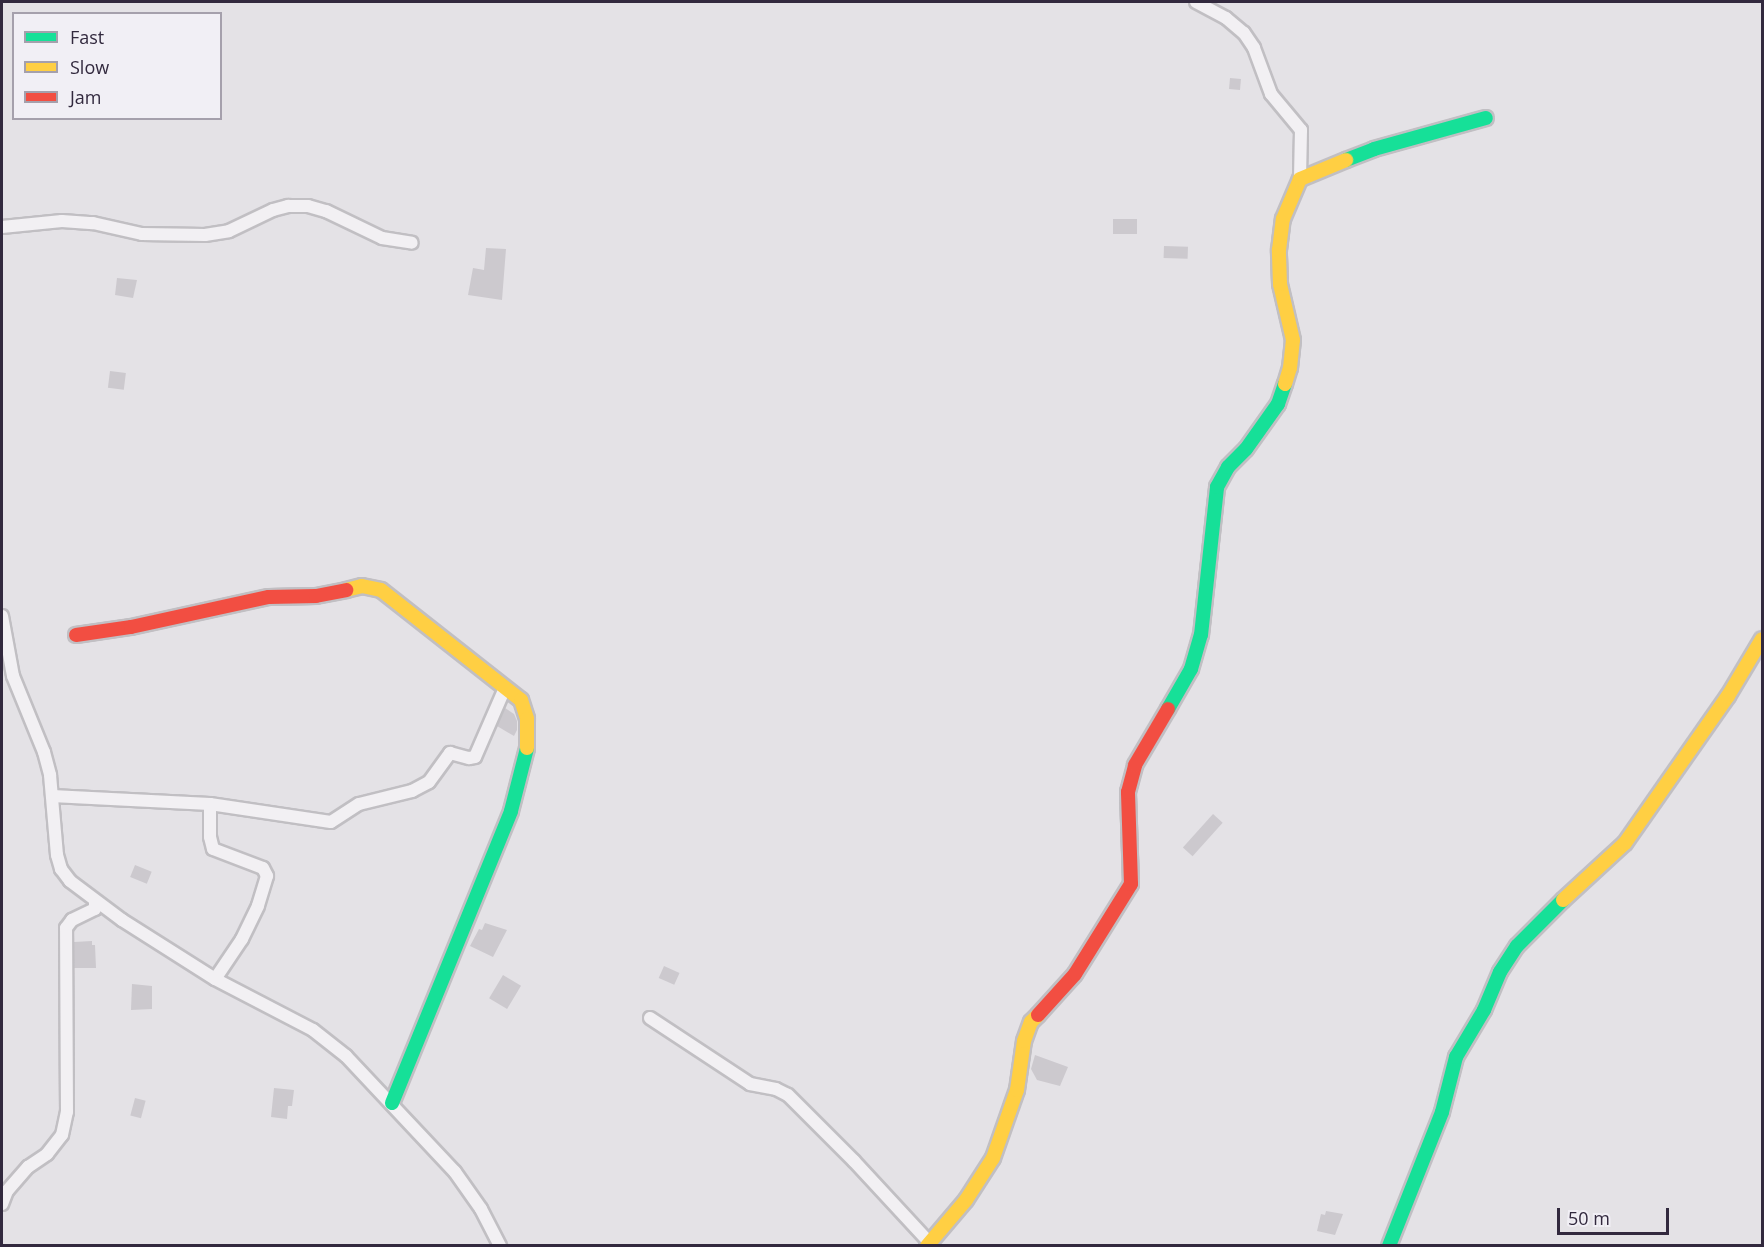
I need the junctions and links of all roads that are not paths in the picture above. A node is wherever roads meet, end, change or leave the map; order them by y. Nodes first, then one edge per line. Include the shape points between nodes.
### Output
1 (1196, 2) edge
2 (1486, 118) dead end
3 (1300, 178) junction
4 (2, 226) edge
5 (412, 243) dead end
6 (2, 616) edge
7 (76, 635) dead end
8 (1762, 639) edge
9 (505, 688) junction
10 (52, 796) junction
11 (210, 804) junction
12 (95, 901) junction
13 (215, 979) junction
14 (650, 1018) dead end
15 (392, 1103) junction
16 (2, 1204) edge
17 (928, 1244) edge
18 (500, 1245) edge
19 (1389, 1245) edge

1 - 3 street via 1226,18 1254,48 1270,94 1301,130
2 - 3 street via 1374,149
3 - 17 street via 1283,219 1279,250 1280,284 1293,340 1290,368 1278,404 1217,487 1201,635 1191,669 1135,765 1128,792 1131,884 1075,974 1031,1022 1024,1041 1017,1090 993,1158 966,1200
4 - 5 street via 62,221 142,234 205,235 229,231 273,210 308,206 382,238
6 - 10 street via 13,676 44,752
7 - 9 street via 269,597 338,593 362,586 381,590
8 - 19 street via 1728,696 1625,843 1541,920 1500,972 1484,1010 1456,1057 1442,1112
9 - 11 street via 475,757 450,753 429,782 412,791 359,804 331,822
9 - 15 street via 521,700 527,719 525,764 511,811
10 - 11 street
10 - 12 street via 61,869
11 - 13 street via 213,849 263,868 267,876 242,939
12 - 13 street
12 - 16 street via 95,909 72,920 66,928 67,1112 62,1135 7,1191
13 - 15 street via 313,1030 346,1056
14 - 17 street via 750,1084 788,1095
15 - 18 street via 455,1172

